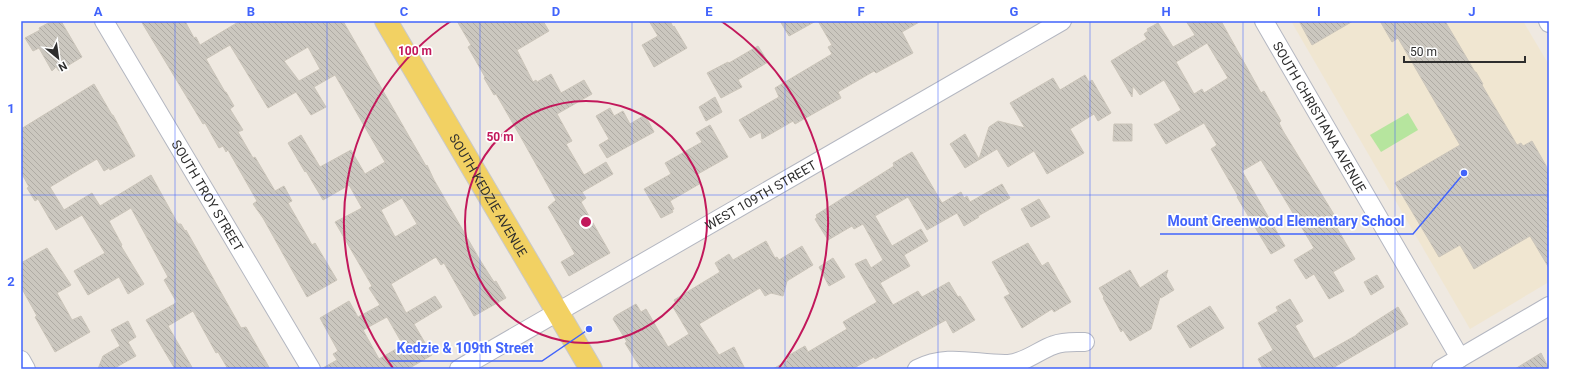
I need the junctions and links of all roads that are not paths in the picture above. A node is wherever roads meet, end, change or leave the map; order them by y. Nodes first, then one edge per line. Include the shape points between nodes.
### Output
1 (104, 21) edge
2 (386, 21) edge
3 (1062, 21) edge
4 (1264, 21) edge
5 (1549, 306) edge
6 (558, 312) junction
7 (1085, 342) dead end
8 (1460, 358) junction
9 (21, 360) edge
10 (26, 369) edge
11 (311, 369) edge
12 (459, 369) edge
13 (591, 369) edge
14 (917, 369) edge
15 (1441, 369) edge

1 - 11 street, SOUTH TROY STREET
2 - 6 main road, SOUTH KEDZIE AVENUE
3 - 6 street, WEST 109TH STREET
4 - 8 street, SOUTH CHRISTIANA AVENUE
5 - 8 street
6 - 12 street, WEST 109TH STREET
6 - 13 main road, SOUTH KEDZIE AVENUE
7 - 14 street via 1054,345 1009,364 951,360
8 - 15 street
9 - 10 street

